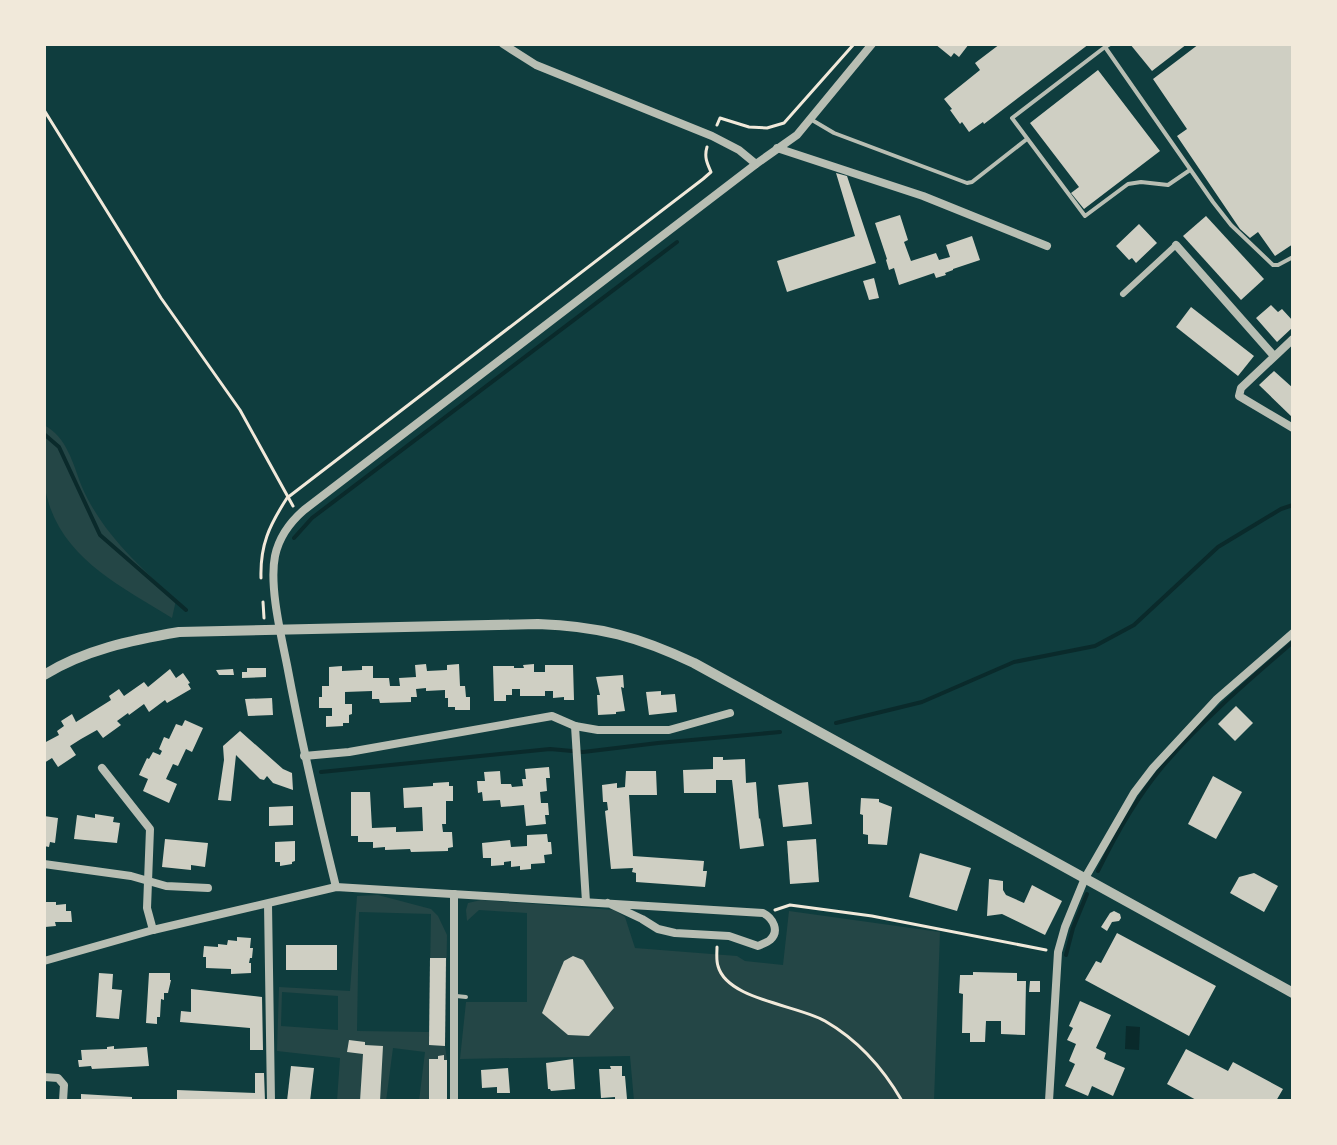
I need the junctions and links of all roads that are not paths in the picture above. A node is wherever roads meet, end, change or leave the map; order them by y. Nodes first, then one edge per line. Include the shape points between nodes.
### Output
1 (503, 44) edge
2 (872, 44) edge
3 (1107, 46) edge
4 (812, 120) junction
5 (1027, 139) junction
6 (777, 148) junction
7 (756, 164) junction
8 (1190, 170) junction
9 (1176, 245) joint
10 (1047, 246) dead end
11 (1293, 257) edge
12 (1123, 294) dead end
13 (1293, 339) edge
14 (1274, 356) junction
15 (1293, 428) edge
16 (280, 629) junction
17 (1293, 633) edge
18 (44, 675) edge
19 (730, 713) dead end
20 (575, 726) junction
21 (304, 756) junction
22 (102, 768) dead end
23 (44, 864) edge
24 (1085, 878) junction
25 (148, 882) junction
26 (336, 887) junction
27 (208, 888) dead end
28 (454, 894) junction
29 (586, 902) junction
30 (608, 903) junction
31 (268, 904) junction
32 (153, 930) junction
33 (44, 961) edge
34 (1293, 993) edge
35 (453, 996) junction
36 (466, 997) dead end
37 (44, 1077) edge
38 (63, 1101) edge
39 (271, 1101) edge
40 (454, 1101) edge
41 (1049, 1101) edge

1 - 7 street via 536,65 712,136
2 - 4 street
3 - 5 lane via 1012,118
3 - 8 lane
4 - 5 lane via 967,183
4 - 6 street
5 - 8 lane via 1085,216 1128,184 1168,185
6 - 7 street
6 - 10 street via 923,196
7 - 16 street via 299,514 282,535 275,555
8 - 11 lane via 1231,225 1268,261 1278,265
9 - 12 street
9 - 14 street
13 - 14 street
14 - 15 street via 1239,396
16 - 18 street via 147,637 93,651
16 - 21 street
16 - 24 street via 560,625 637,639 694,663
17 - 24 street via 1217,699 1153,768
19 - 20 street via 669,730
20 - 21 street via 552,716
20 - 29 street
21 - 26 street
22 - 25 street via 150,829
23 - 25 street
24 - 34 street
24 - 41 street via 1058,952
25 - 27 street
25 - 32 street
26 - 28 street
26 - 31 street
28 - 29 street
28 - 35 street
29 - 30 street
30 - 30 street via 675,933 729,936 758,946 774,933 771,917 763,913
31 - 32 street
31 - 39 street
32 - 33 street
35 - 36 lane
35 - 40 street
37 - 38 street via 58,1078 64,1085

